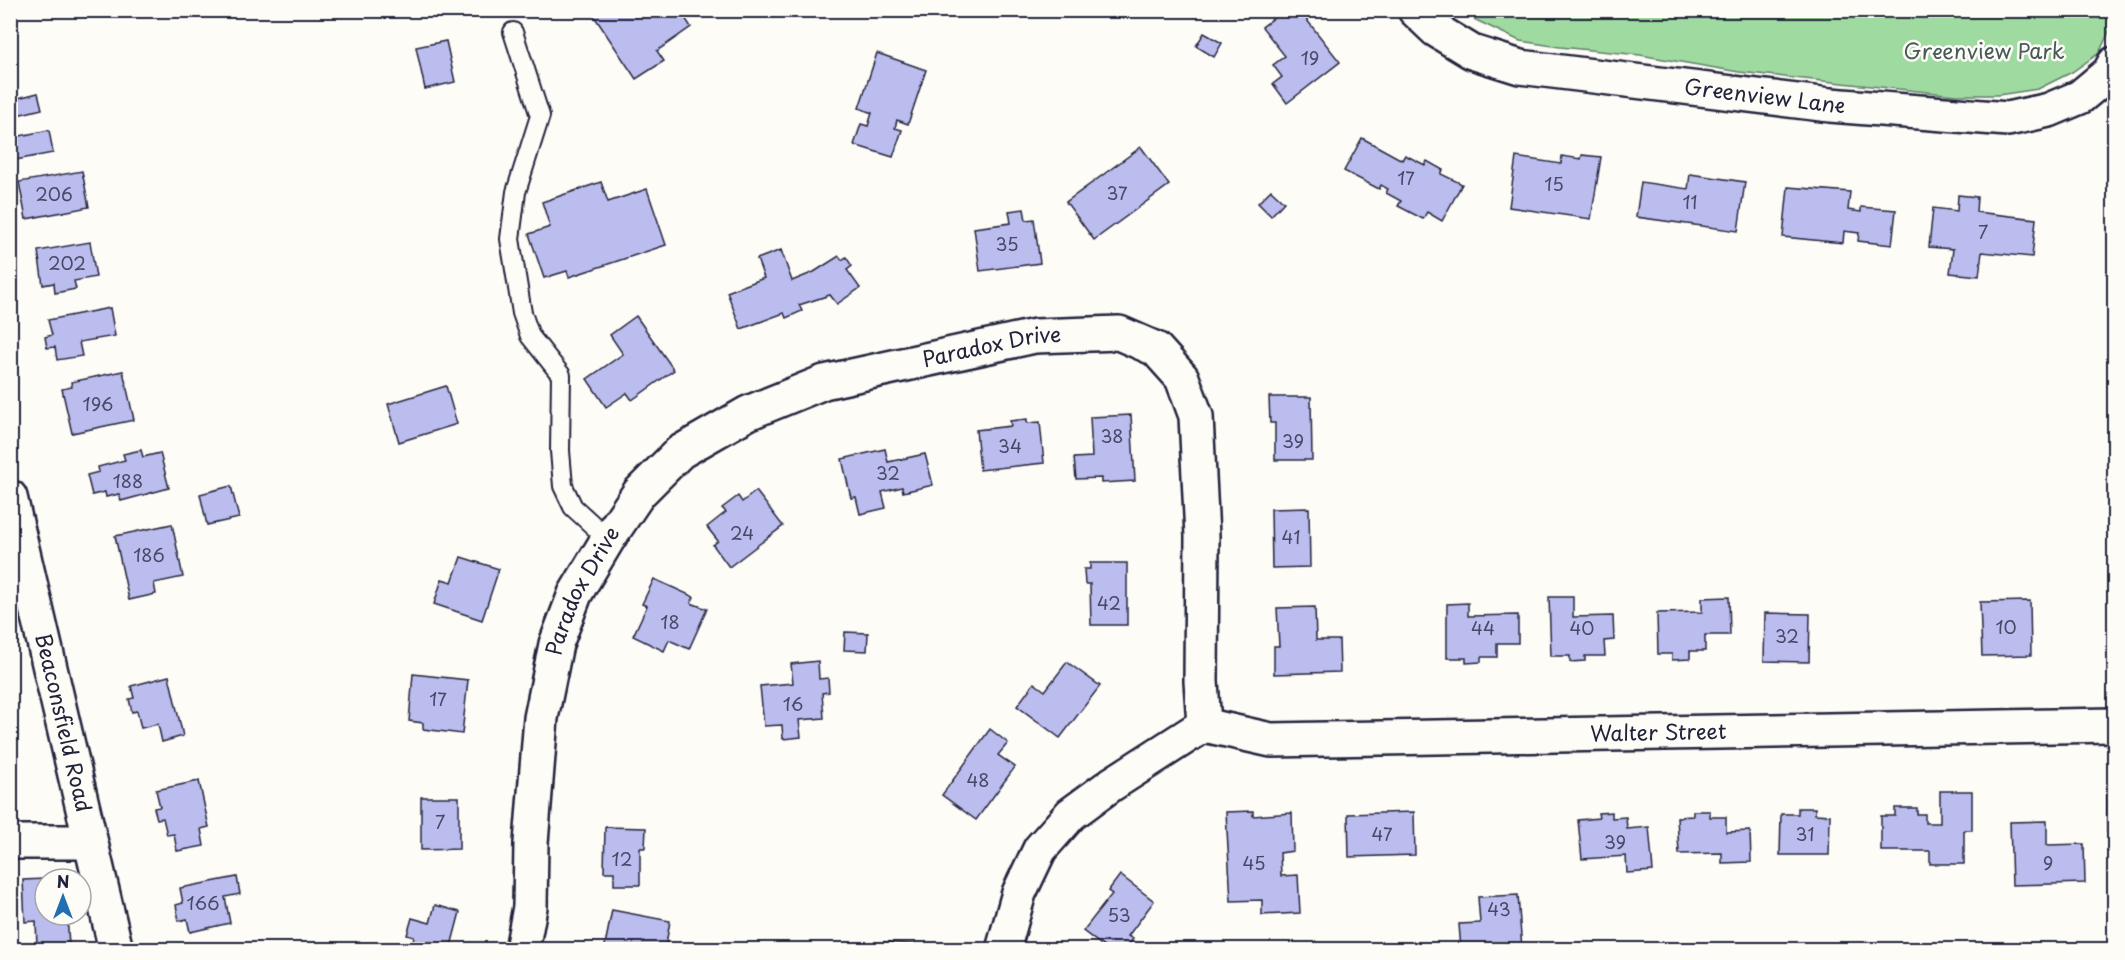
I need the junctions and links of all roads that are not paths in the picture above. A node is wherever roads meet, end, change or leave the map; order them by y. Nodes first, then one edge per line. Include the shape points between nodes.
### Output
1 (1415, 10) edge
2 (513, 32) dead end
3 (2115, 64) edge
4 (10, 497) edge
5 (608, 538) junction
6 (1204, 725) junction
7 (2115, 725) edge
8 (10, 842) edge
9 (90, 842) junction
10 (116, 950) edge
11 (522, 950) edge
12 (1003, 950) edge

1 - 3 street, Greenview Lane via 1436,30 1472,52 1520,66 1830,105 2008,119 2049,110 2080,97
2 - 5 lane via 540,116 516,192 510,239 522,313 530,336 561,375 563,486 573,507
4 - 9 street, Beaconsfield Road
5 - 6 street, Paradox Drive via 639,493 680,452 748,413 824,382 1035,336 1119,333 1156,349 1182,378 1196,416
5 - 11 street, Paradox Drive via 575,594 556,644 541,718 530,907
6 - 7 street, Walter Street via 1271,740
6 - 12 street via 1071,814 1040,849 1019,893
8 - 9 street
9 - 10 street, Beaconsfield Road

